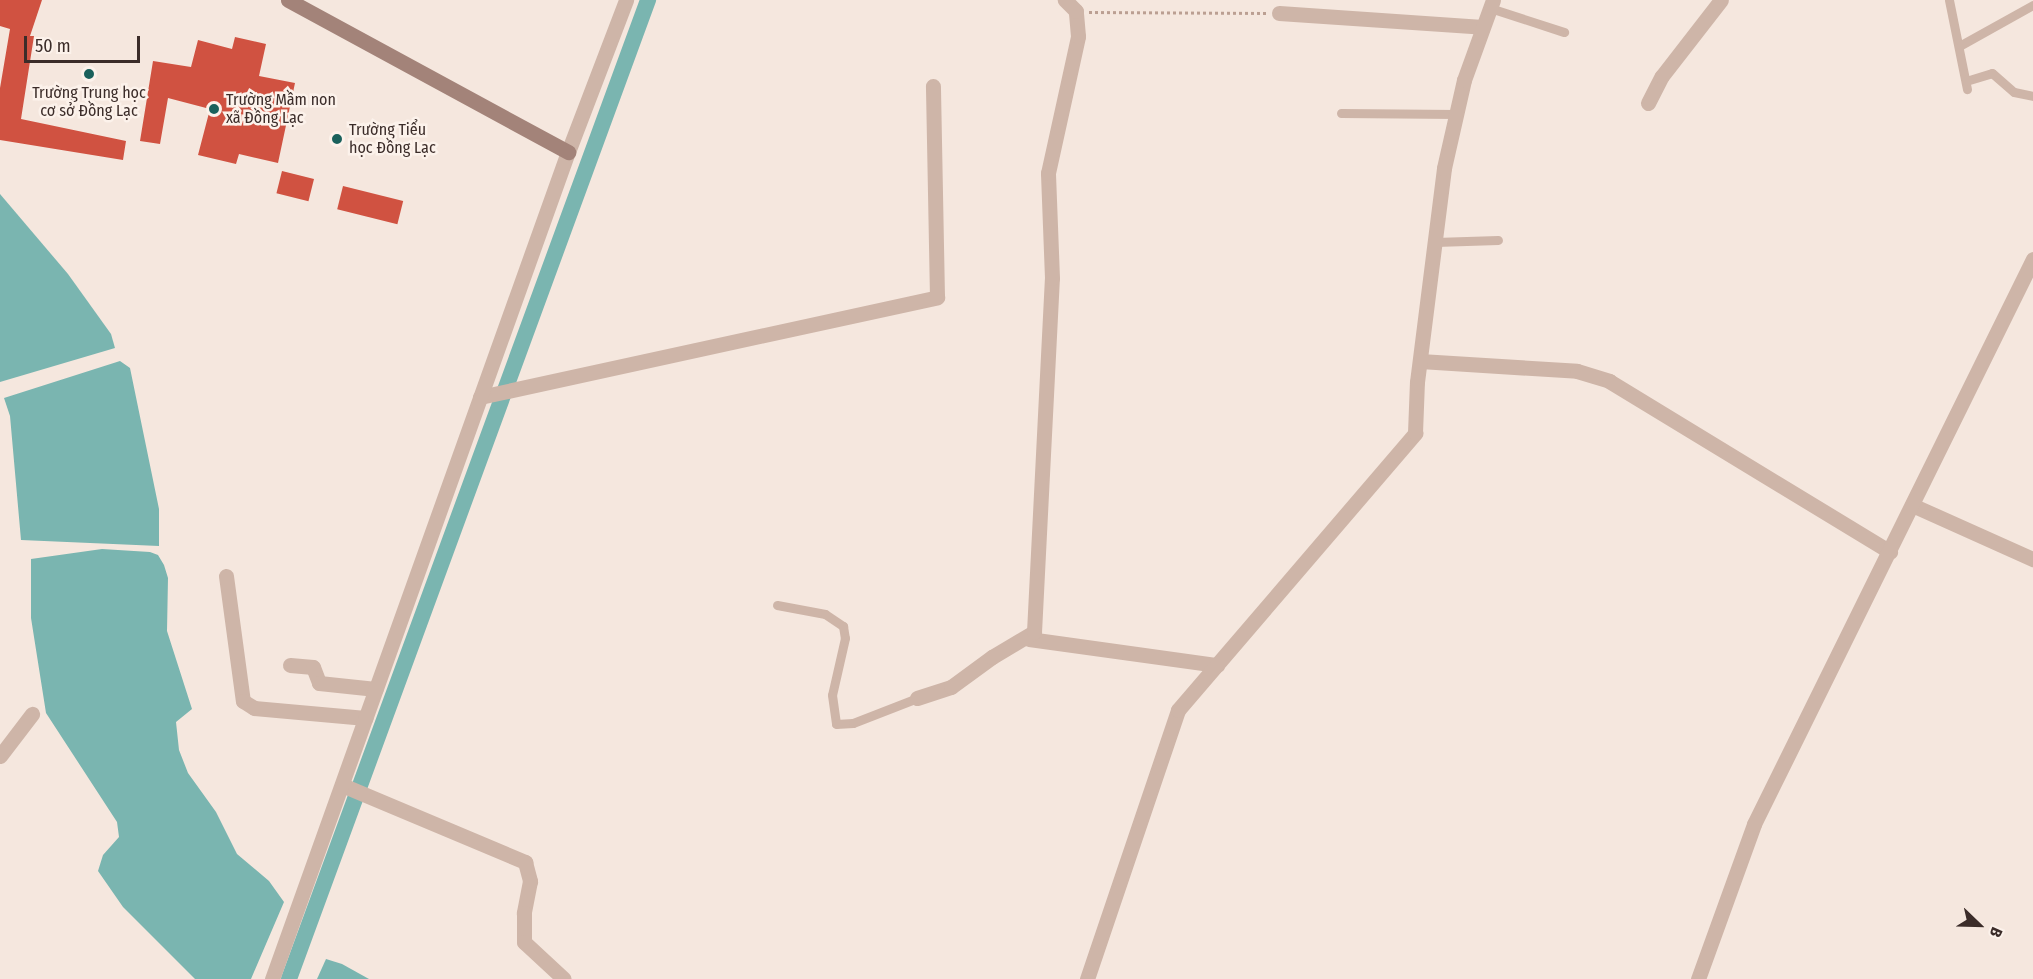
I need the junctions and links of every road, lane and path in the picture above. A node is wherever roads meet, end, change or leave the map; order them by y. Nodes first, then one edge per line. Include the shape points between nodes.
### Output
1 (288, 0) edge
2 (626, 0) edge
3 (1721, 0) edge
4 (1949, 0) edge
5 (1492, 4) edge
6 (1070, 5) edge
7 (2033, 5) edge
8 (1279, 13) joint
9 (1483, 27) junction
10 (1564, 32) dead end
11 (1961, 45) junction
12 (933, 86) dead end
13 (2033, 96) edge
14 (1648, 104) dead end
15 (1341, 112) dead end
16 (1456, 114) junction
17 (568, 152) junction
18 (1498, 240) dead end
19 (1435, 242) junction
20 (2033, 259) edge
21 (1420, 361) junction
22 (480, 398) junction
23 (1912, 505) junction
24 (1890, 552) junction
25 (2033, 560) edge
26 (226, 576) dead end
27 (777, 605) dead end
28 (1029, 639) junction
29 (290, 665) dead end
30 (1217, 665) junction
31 (376, 689) junction
32 (917, 698) joint
33 (32, 714) dead end
34 (366, 718) junction
35 (0, 756) edge
36 (346, 787) junction
37 (272, 979) edge
38 (564, 979) edge
39 (1087, 979) edge
40 (1698, 979) edge

1 - 17 street
2 - 17 street
3 - 14 street via 1662,76
4 - 11 lane
5 - 9 street
5 - 10 lane
6 - 8 path via 1183,15
6 - 28 street via 1077,48 1048,172 1051,289 1036,619
7 - 11 lane
8 - 9 street
9 - 16 street
11 - 13 lane via 1966,85 1992,73 2014,92
12 - 22 street via 936,297
15 - 16 lane
16 - 19 street
17 - 22 street
18 - 19 lane
19 - 21 street
20 - 23 street
21 - 24 street via 1577,371 1609,381
21 - 30 street via 1415,433
22 - 31 street
23 - 24 street
23 - 25 street
24 - 40 street via 1754,824
26 - 34 street via 243,701 254,708
27 - 32 lane via 825,614 843,626 845,638 832,701 836,724 853,723
28 - 30 street
28 - 32 street via 992,657 951,687
29 - 31 street via 313,667 319,684
30 - 39 street via 1178,710
31 - 34 street
33 - 35 street
34 - 36 street
36 - 37 street
36 - 38 street via 525,862 530,881 524,942

